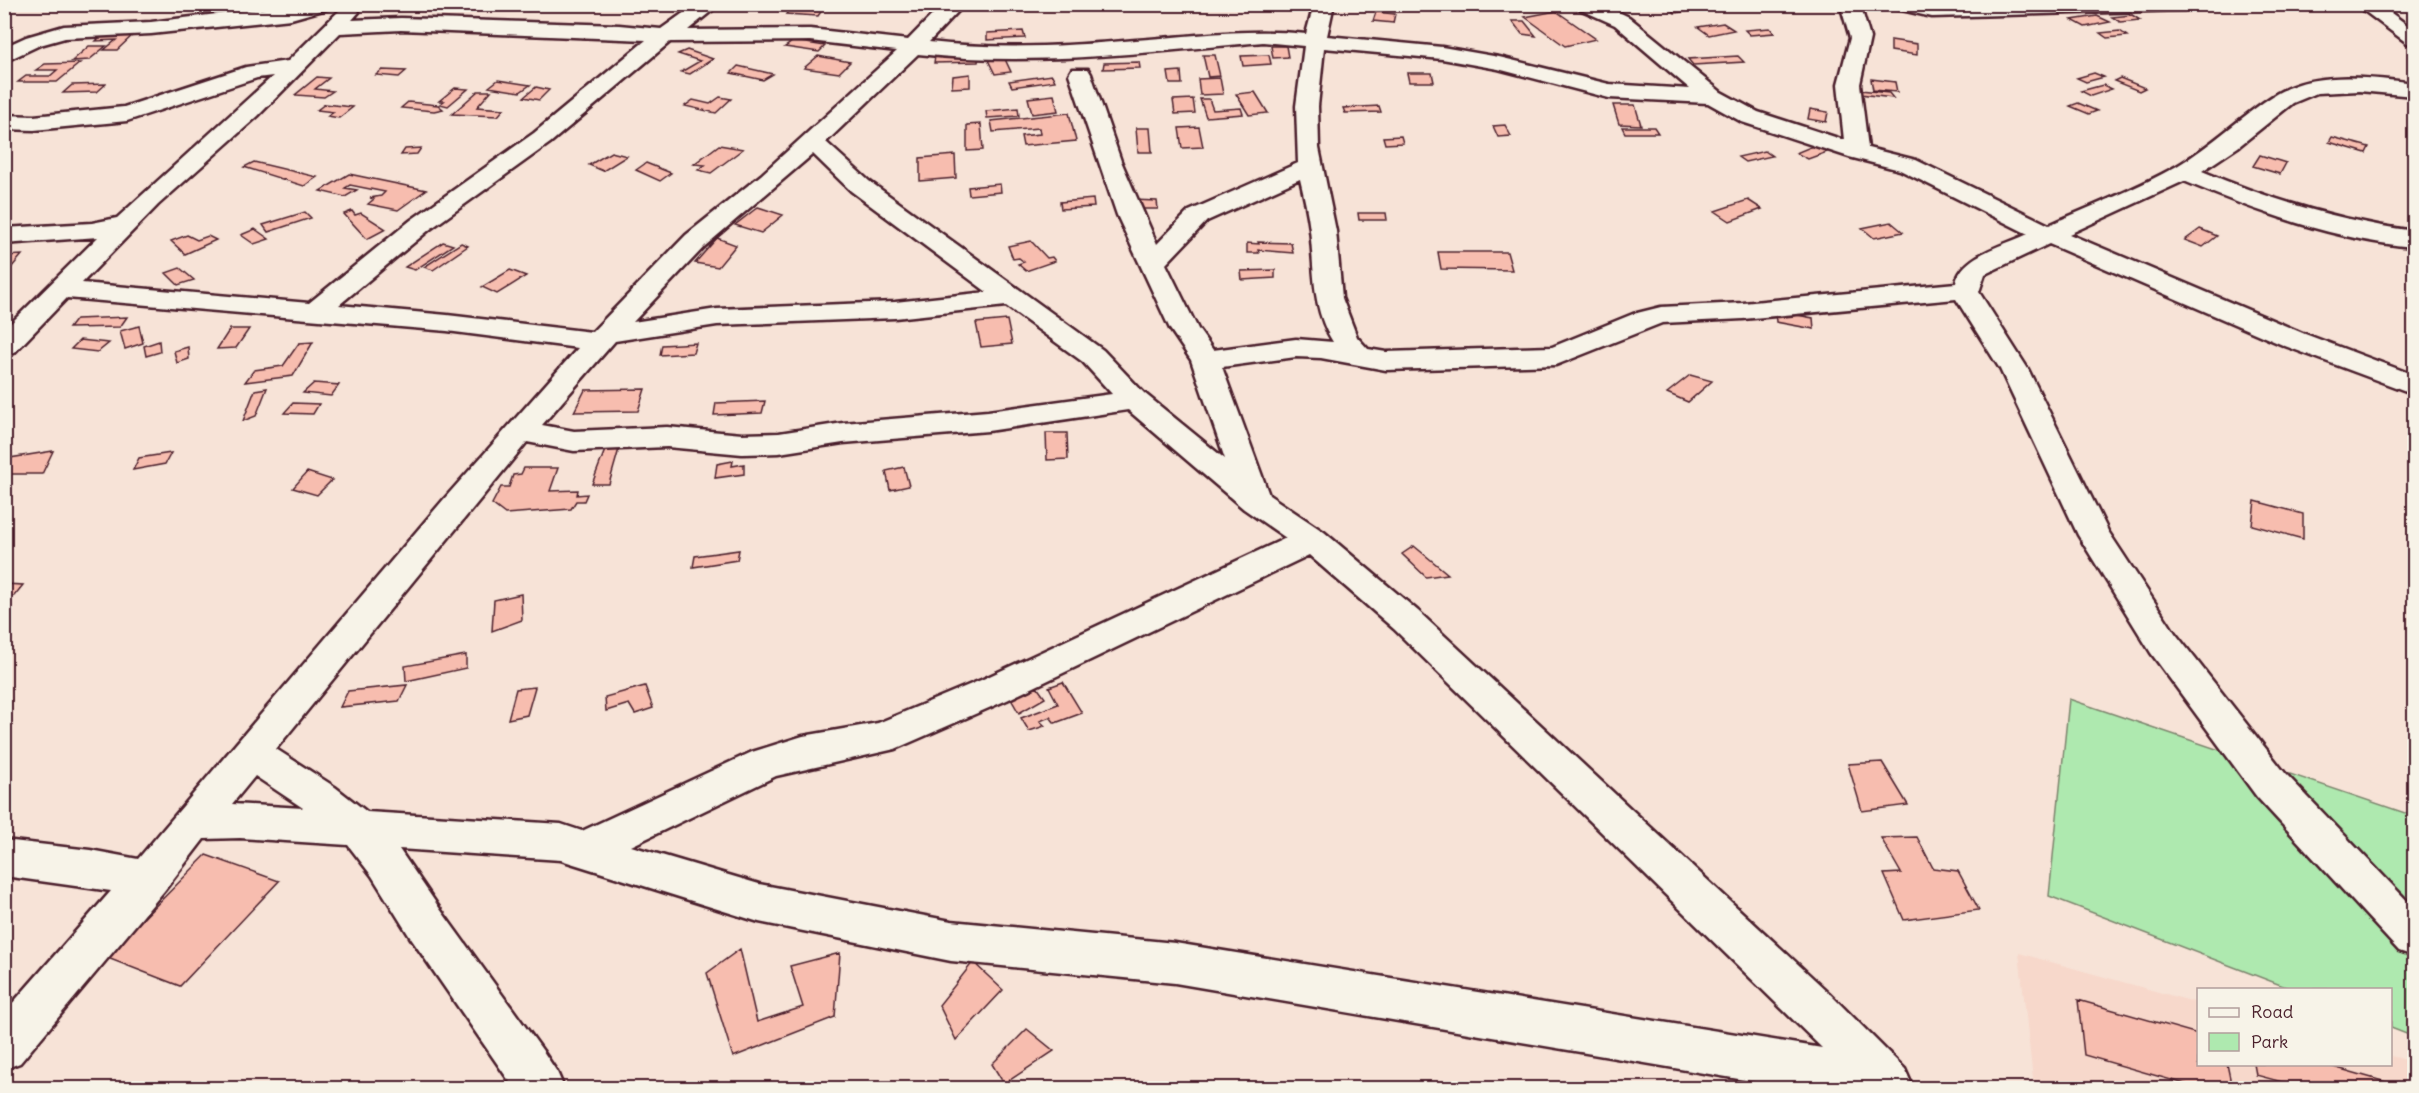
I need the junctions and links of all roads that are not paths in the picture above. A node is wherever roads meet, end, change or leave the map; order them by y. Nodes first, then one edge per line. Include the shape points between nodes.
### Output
1 (323, 4) edge
2 (356, 4) edge
3 (710, 4) edge
4 (955, 4) edge
5 (1324, 4) edge
6 (1584, 4) edge
7 (1850, 4) edge
8 (1900, 4) edge
9 (2184, 4) edge
10 (2366, 4) edge
11 (68, 13) dead end
12 (1620, 13) edge
13 (333, 27) junction
14 (666, 36) junction
15 (46, 37) junction
16 (1314, 39) junction
17 (2415, 39) edge
18 (915, 46) junction
19 (5, 57) edge
20 (291, 67) junction
21 (1080, 74) dead end
22 (2415, 89) edge
23 (1713, 97) junction
24 (4, 122) edge
25 (812, 141) junction
26 (1857, 152) junction
27 (1310, 166) junction
28 (2184, 172) junction
29 (127, 223) junction
30 (2045, 233) junction
31 (4, 236) edge
32 (2415, 239) edge
33 (1154, 262) junction
34 (64, 290) junction
35 (1964, 290) junction
36 (1012, 297) junction
37 (316, 311) junction
38 (603, 338) junction
39 (4, 347) edge
40 (1358, 355) junction
41 (1205, 360) junction
42 (2415, 385) edge
43 (1134, 400) junction
44 (520, 431) junction
45 (1255, 501) junction
46 (1312, 540) junction
47 (251, 753) junction
48 (196, 822) junction
49 (358, 829) junction
50 (581, 850) junction
51 (4, 858) edge
52 (150, 878) junction
53 (2415, 937) edge
54 (4, 1047) edge
55 (541, 1089) edge
56 (1884, 1089) edge
57 (1893, 1089) edge

1 - 15 street via 291,13 151,28 73,31
2 - 13 street
3 - 14 street
4 - 18 street
5 - 16 street
6 - 12 street
7 - 26 street via 1860,38 1849,84
8 - 9 street via 1932,11
10 - 17 street
11 - 15 street
12 - 23 street
13 - 14 street via 411,25 620,31
13 - 20 street
14 - 18 street via 810,35
14 - 37 street via 542,138 420,225
15 - 19 street
16 - 18 street via 1244,36 1022,53
16 - 23 street via 1499,63 1610,91
16 - 27 street via 1308,111
18 - 25 street
20 - 24 street via 254,72 127,114
20 - 29 street via 250,111
21 - 33 street via 1130,215
22 - 28 street via 2360,84 2314,87 2285,98
23 - 26 street via 1750,117
25 - 36 street via 860,186
25 - 38 street via 767,183 705,230
26 - 30 street via 1908,165
27 - 33 street via 1198,216
27 - 40 street via 1323,230 1328,300 1341,336
28 - 30 street
28 - 32 street via 2267,206 2355,229
29 - 31 street via 92,231
29 - 34 street
30 - 35 street via 1976,268
30 - 42 street via 2295,339
33 - 41 street via 1184,329
34 - 37 street
34 - 39 street
35 - 40 street via 1661,315 1556,356 1402,362
35 - 53 street via 2014,369 2094,535 2163,643 2271,784
36 - 38 street via 895,310 717,317
36 - 43 street via 1093,356
37 - 38 street
38 - 44 street
40 - 41 street via 1296,348
41 - 45 street
43 - 44 street via 988,421 843,433 779,443 667,437 574,441
43 - 45 street
44 - 47 street via 347,633
45 - 46 street
46 - 50 street via 984,695 882,738 766,763
46 - 57 street via 1406,620
47 - 48 street
47 - 49 street
48 - 49 street
48 - 52 street
49 - 50 street via 533,839 561,842
49 - 55 street via 473,986
50 - 56 street via 759,903 951,940 1175,963 1863,1078
51 - 52 street
52 - 54 street

